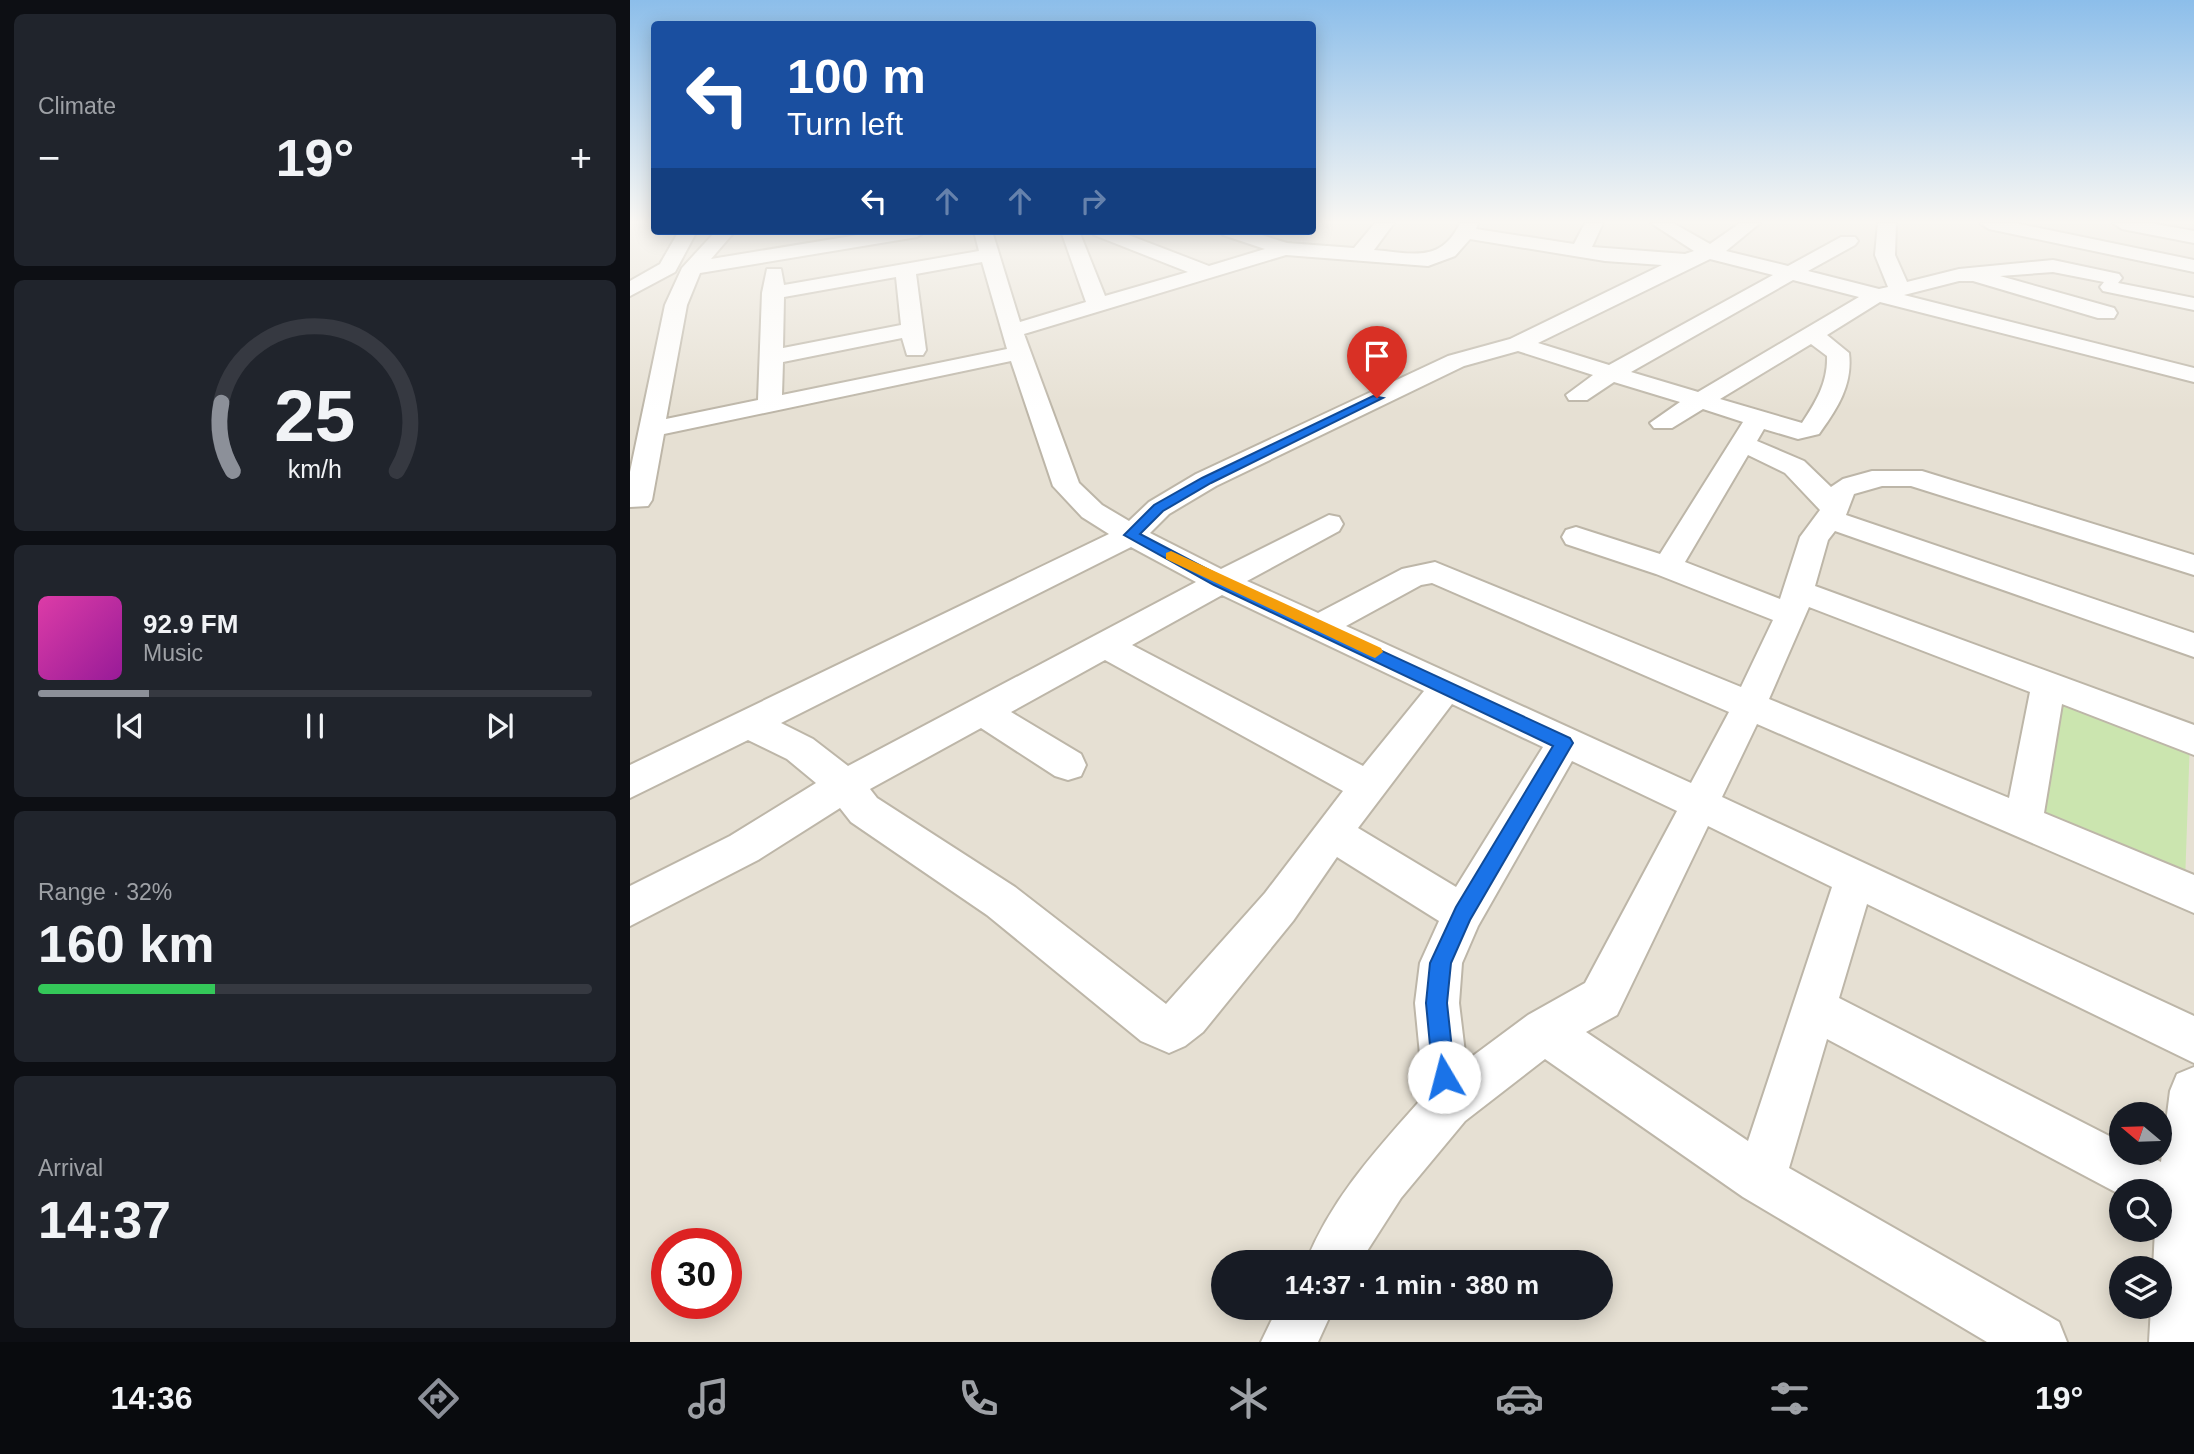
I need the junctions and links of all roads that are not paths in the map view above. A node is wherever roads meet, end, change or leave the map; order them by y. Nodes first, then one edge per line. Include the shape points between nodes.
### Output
1 (684, 286) edge
2 (773, 286) edge
3 (815, 286) edge
4 (907, 286) edge
5 (999, 286) edge
6 (1091, 286) edge
7 (1162, 286) edge
8 (1639, 286) edge
9 (1768, 286) edge
10 (1829, 286) edge
11 (1898, 286) edge
12 (1917, 286) edge
13 (2011, 286) edge
14 (2110, 286) edge
15 (2125, 286) edge
16 (1900, 290) junction
17 (772, 293) junction
18 (1874, 297) junction
19 (2194, 304) edge
20 (1098, 305) junction
21 (2106, 313) junction
22 (911, 330) junction
23 (1811, 334) junction
24 (1016, 342) junction
25 (1518, 344) junction
26 (2098, 352) junction
27 (771, 357) junction
28 (1613, 372) junction
29 (920, 373) junction
30 (2194, 375) edge
31 (1578, 395) dead end
32 (1701, 399) junction
33 (770, 403) junction
34 (1758, 418) junction
35 (1663, 423) dead end
36 (653, 429) junction
37 (1742, 444) junction
38 (638, 500) dead end
39 (1832, 515) junction
40 (1329, 524) dead end
41 (1131, 535) junction
42 (1576, 537) dead end
43 (2194, 565) edge
44 (1667, 567) junction
45 (1219, 581) junction
46 (1794, 603) junction
47 (1321, 626) junction
48 (1105, 645) junction
49 (2194, 645) edge
50 (2048, 685) junction
51 (1447, 687) junction
52 (1750, 704) junction
53 (981, 712) junction
54 (750, 724) junction
55 (2194, 740) edge
56 (1564, 743) junction
57 (1068, 765) dead end
58 (630, 782) edge
59 (845, 785) junction
60 (1369, 786) junction
61 (1698, 803) junction
62 (2024, 821) junction
63 (1332, 833) junction
64 (1854, 880) junction
65 (2194, 894) edge
66 (630, 907) edge
67 (1463, 913) junction
68 (1815, 1009) junction
69 (1544, 1031) junction
70 (2194, 1040) edge
71 (2194, 1091) edge
72 (1448, 1104) junction
73 (1761, 1180) junction
74 (2182, 1200) junction
75 (1338, 1250) edge
76 (1300, 1320) edge
77 (1289, 1342) edge
78 (2039, 1342) edge
79 (2177, 1342) edge

1 - 36 street via 676,305
2 - 17 street
3 - 17 street
4 - 22 street
5 - 24 street
6 - 20 street
7 - 20 street
8 - 25 street
9 - 28 street
10 - 18 street
11 - 16 street
12 - 16 street
13 - 21 street
14 - 21 street
15 - 19 street
16 - 18 street
17 - 27 street
18 - 23 street
18 - 26 street
20 - 24 street
21 - 26 street
22 - 27 street
22 - 29 street
23 - 32 street
23 - 34 street via 1838,353 1834,393 1806,430
24 - 29 street
24 - 41 street via 1067,486 1092,510
25 - 28 street
25 - 41 street via 1456,361 1206,480 1158,508
26 - 30 street
27 - 33 street
28 - 31 street
28 - 32 street
29 - 33 street
32 - 34 street
32 - 35 street
33 - 36 street
34 - 37 street
36 - 38 street
37 - 39 street via 1808,475
37 - 44 street
39 - 43 street via 1843,489 1896,475 1922,479
39 - 46 street via 1814,537
39 - 49 street
40 - 45 street
41 - 45 street
41 - 54 street
42 - 44 street
44 - 46 street
45 - 47 street
45 - 48 street
46 - 50 street
46 - 52 street
47 - 51 street
47 - 52 street via 1413,576 1435,572
48 - 53 street
48 - 60 street
50 - 55 street
50 - 62 street
51 - 56 street
51 - 60 street
52 - 61 street
52 - 62 street
53 - 57 street
53 - 59 street
54 - 58 street
54 - 59 street via 800,749
56 - 61 street
56 - 67 street
59 - 63 street via 864,810 1001,901 1169,1030 1187,1016 1279,907
59 - 66 street via 744,848
60 - 63 street
61 - 64 street
61 - 69 street via 1601,999
62 - 65 street
63 - 67 street
64 - 68 street
64 - 70 street
67 - 72 street via 1441,963 1437,1003
68 - 73 street
68 - 74 street
69 - 72 street
69 - 73 street
71 - 74 street
72 - 75 street via 1383,1180
73 - 78 street
74 - 79 street
76 - 77 street

